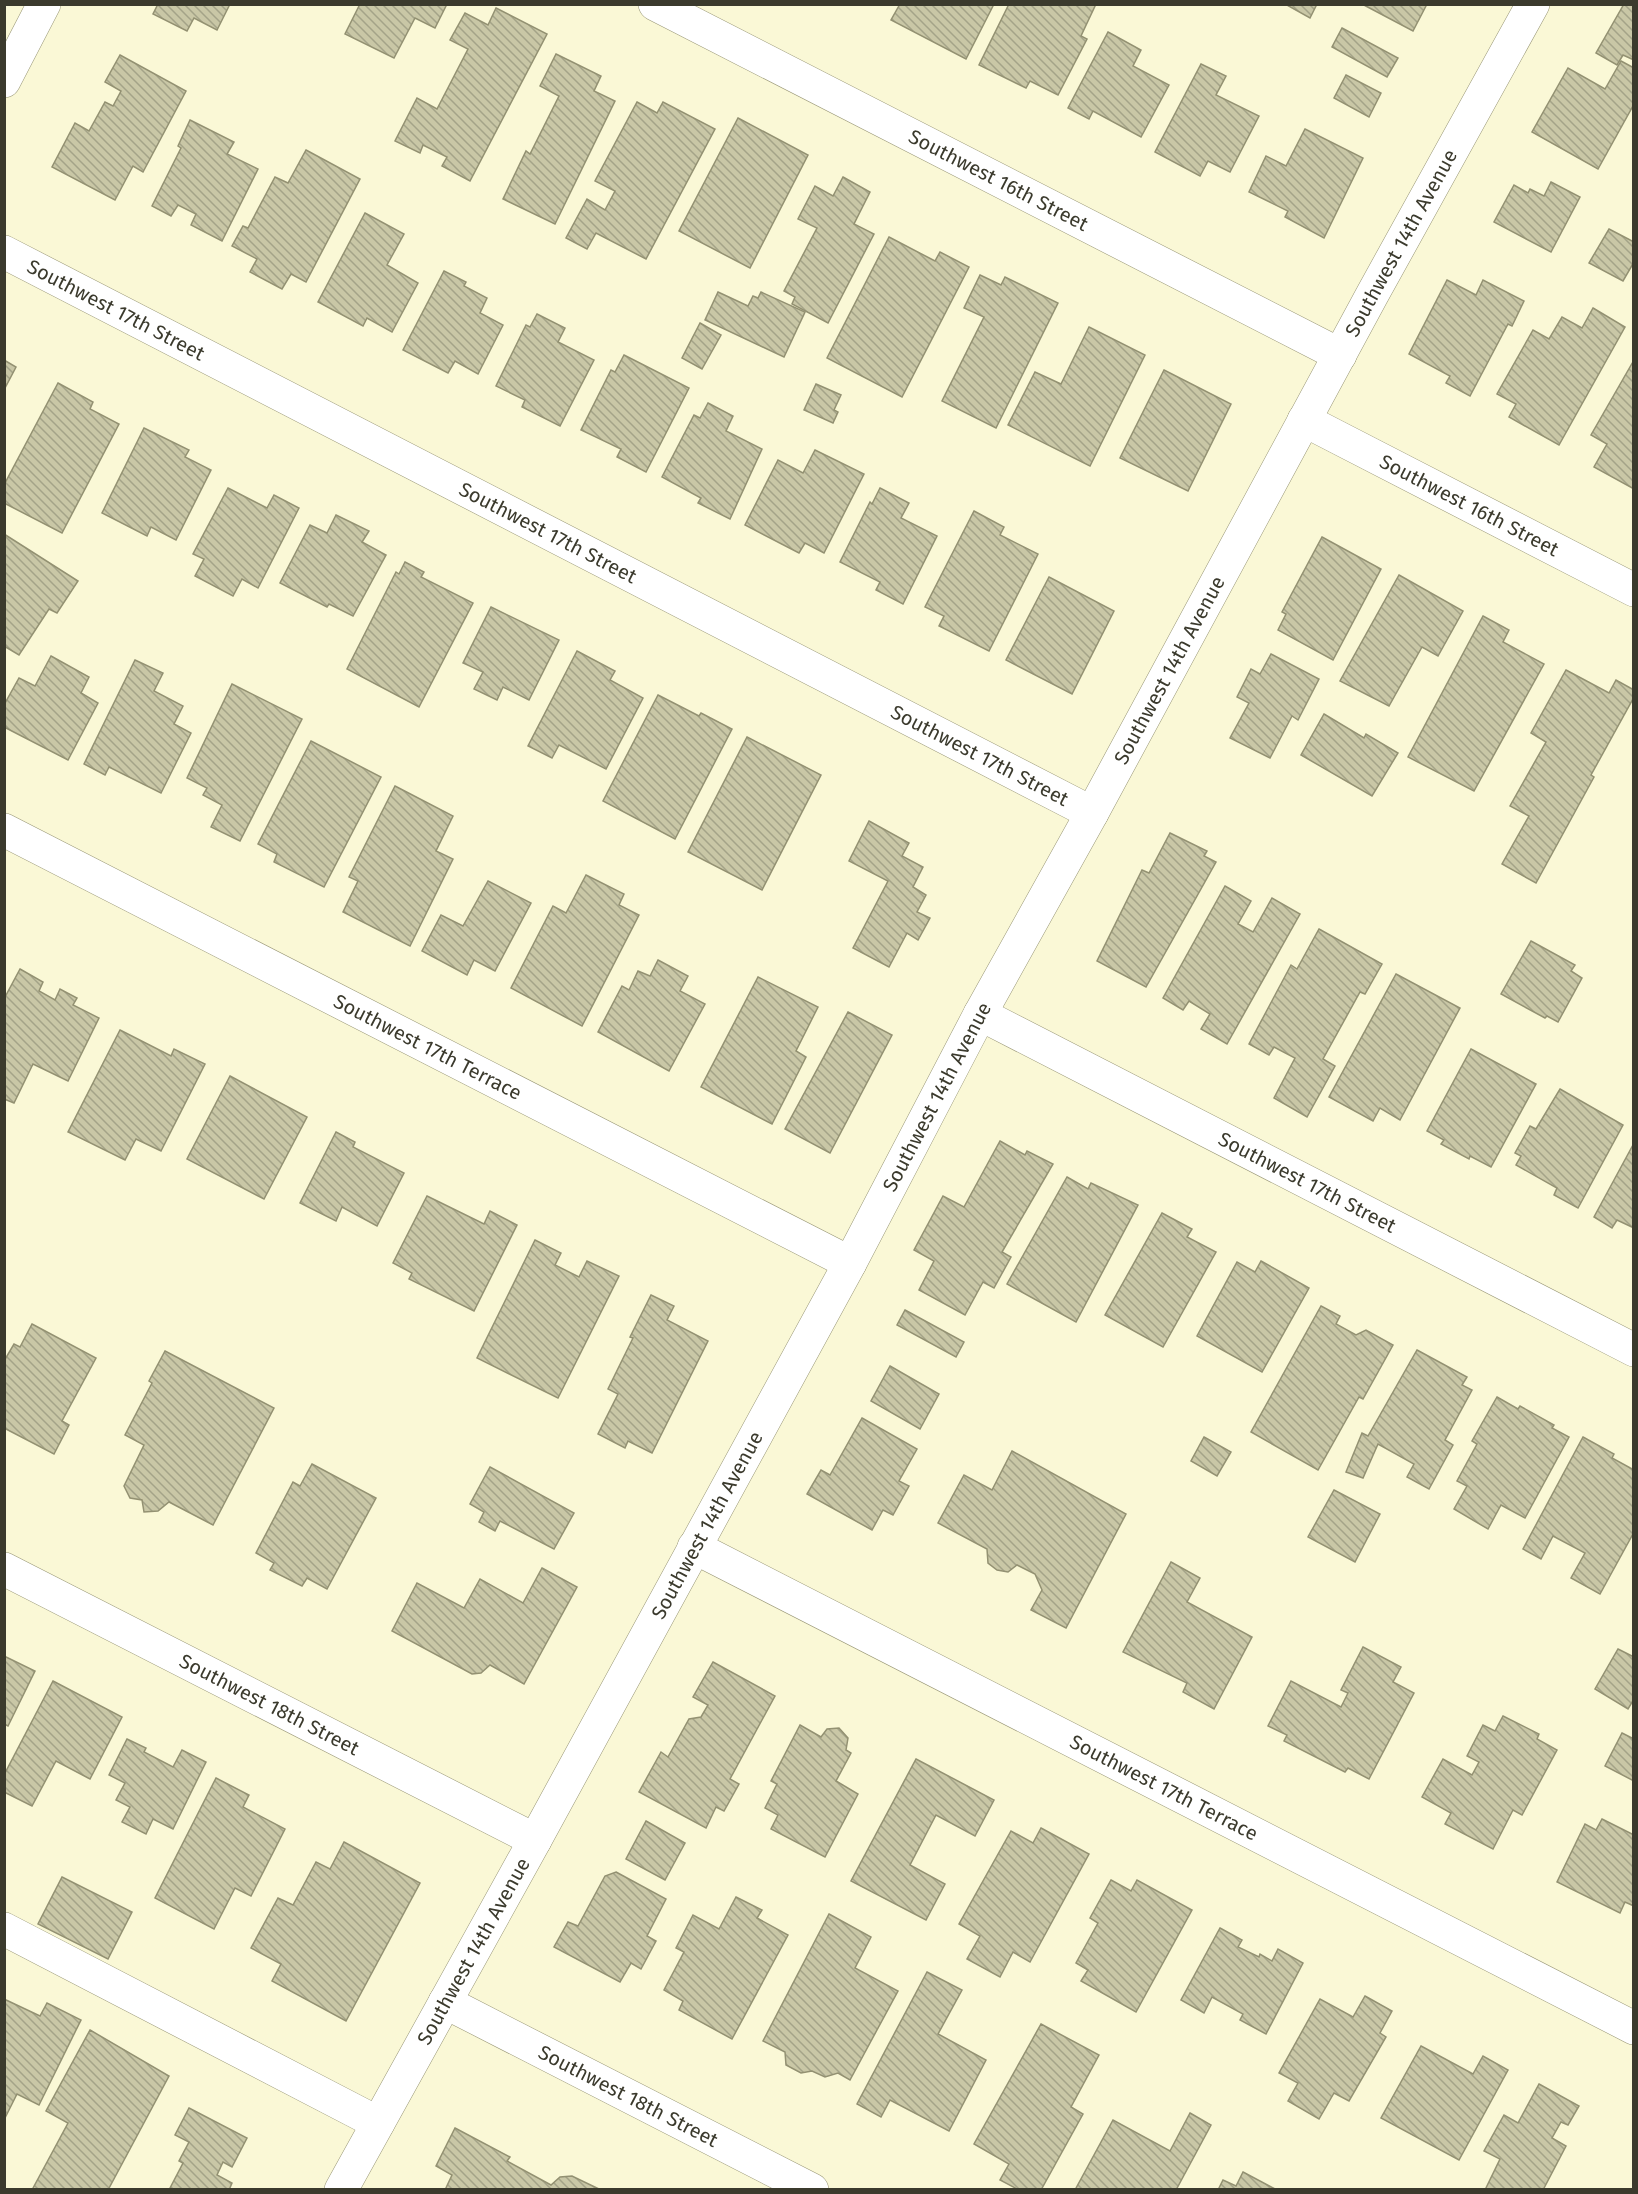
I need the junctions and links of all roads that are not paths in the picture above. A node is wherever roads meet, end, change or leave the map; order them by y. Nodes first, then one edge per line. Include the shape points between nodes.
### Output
1 (44, 4) edge
2 (655, 4) edge
3 (1533, 4) edge
4 (4, 81) edge
5 (4, 252) edge
6 (1340, 356) junction
7 (1305, 420) junction
8 (1634, 590) edge
9 (1092, 813) junction
10 (4, 830) edge
11 (980, 1014) junction
12 (850, 1263) junction
13 (1634, 1350) edge
14 (694, 1547) junction
15 (4, 1569) edge
16 (535, 1840) junction
17 (4, 1929) edge
18 (445, 2002) junction
19 (1634, 2028) edge
20 (378, 2123) junction
21 (341, 2190) edge
22 (812, 2190) edge

1 - 4 street
2 - 6 street, Southwest 16th Street
3 - 6 street, Southwest 14th Avenue
5 - 9 street, Southwest 17th Street
6 - 7 street, Southwest 14th Avenue
7 - 8 street, Southwest 16th Street
7 - 9 street, Southwest 14th Avenue
9 - 11 street, Southwest 14th Avenue
10 - 12 street, Southwest 17th Terrace
11 - 12 street, Southwest 14th Avenue
11 - 13 street, Southwest 17th Street
12 - 14 street, Southwest 14th Avenue
14 - 16 street, Southwest 14th Avenue
14 - 19 street, Southwest 17th Terrace
15 - 16 street, Southwest 18th Street
16 - 18 street, Southwest 14th Avenue
17 - 20 street
18 - 20 street, Southwest 14th Avenue
18 - 22 street, Southwest 18th Street
20 - 21 street, Southwest 14th Avenue

